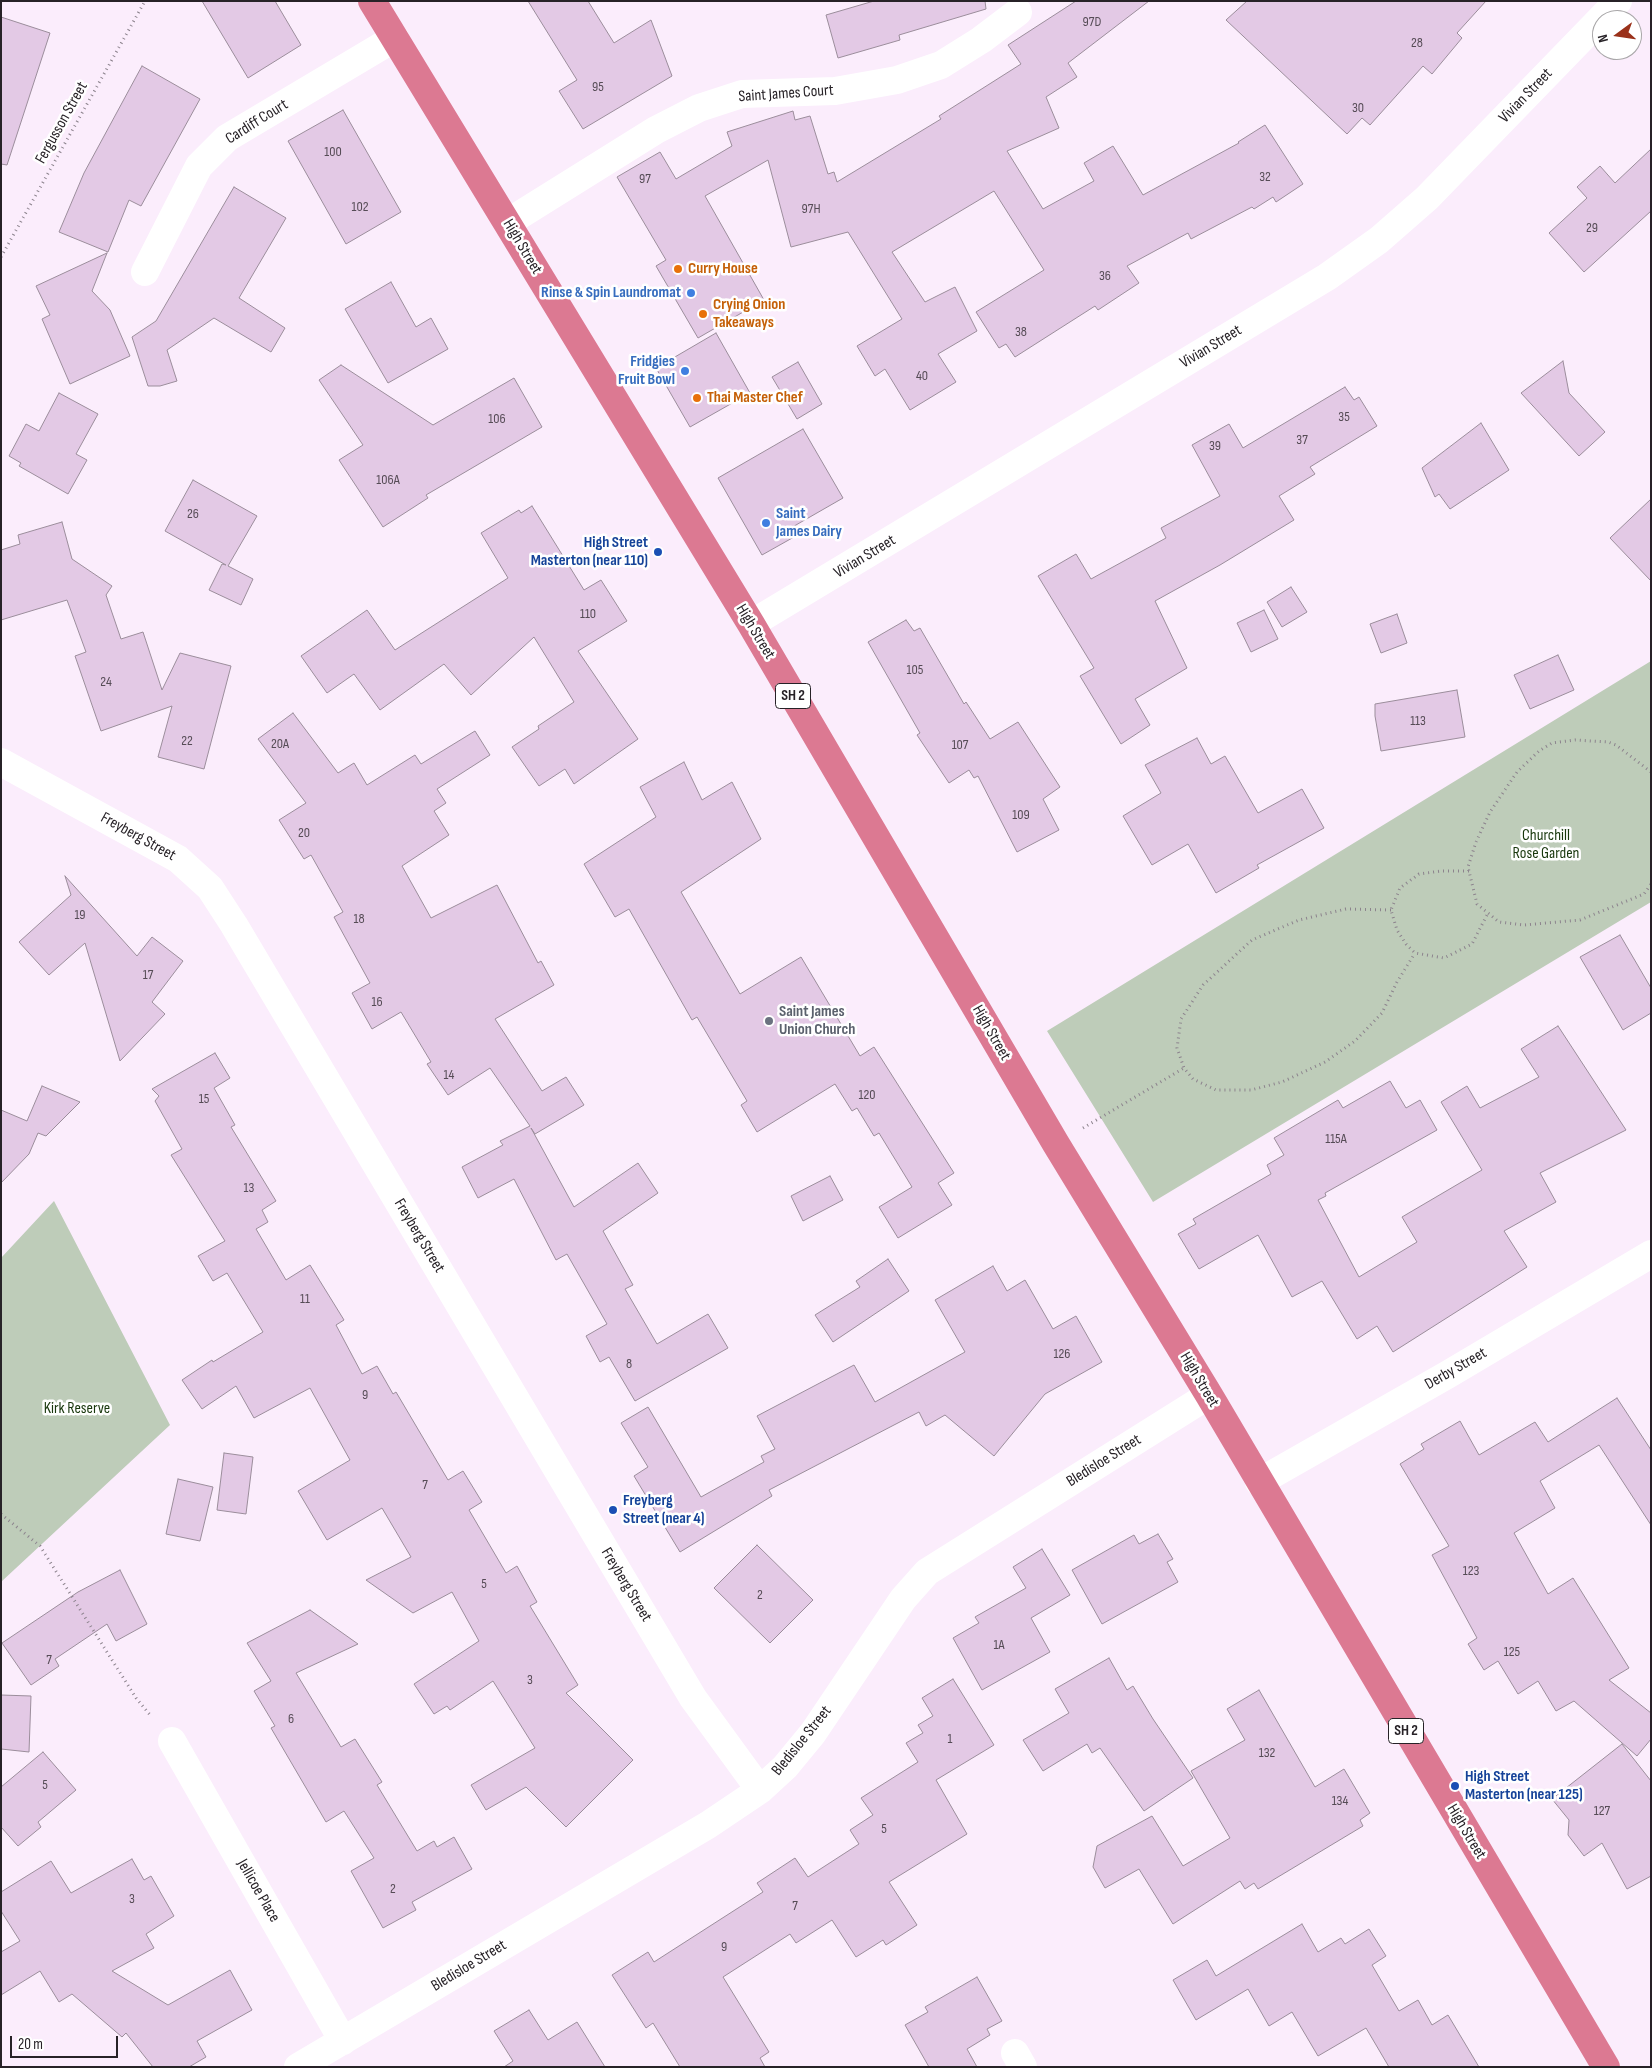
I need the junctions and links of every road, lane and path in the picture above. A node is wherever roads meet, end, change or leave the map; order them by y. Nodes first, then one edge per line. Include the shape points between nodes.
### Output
1 (144, 1) edge
2 (372, 1) edge
3 (1618, 1) edge
4 (1018, 12) dead end
5 (395, 38) junction
6 (507, 223) junction
7 (1, 257) edge
8 (144, 272) dead end
9 (751, 624) junction
10 (1, 762) edge
11 (1651, 772) edge
12 (1469, 871) junction
13 (1651, 884) edge
14 (1391, 910) junction
15 (1488, 913) junction
16 (1415, 953) junction
17 (1184, 1068) junction
18 (1056, 1144) junction
19 (1651, 1254) edge
20 (1208, 1395) junction
21 (1259, 1482) junction
22 (1, 1514) edge
23 (172, 1741) joint
24 (760, 1790) junction
25 (343, 2041) junction
26 (298, 2067) edge
27 (1606, 2067) edge

1 - 7 path, Fergusson Street
2 - 5 highway, High Street / SH 2
3 - 9 street, Vivian Street via 1427,198 1379,240 1319,282
4 - 6 street, Saint James Court via 941,65 897,80 835,91 742,94 699,108 656,130
5 - 6 highway, High Street / SH 2
5 - 8 street, Cardiff Court via 228,138 199,166
6 - 9 highway, High Street / SH 2
9 - 18 highway, High Street / SH 2
10 - 24 street, Freyberg Street via 178,859 210,888 693,1698
11 - 12 path via 1616,744 1575,740 1552,743 1517,772 1490,812 1476,842
12 - 14 path via 1419,874 1400,888
12 - 15 path via 1478,904
13 - 15 path via 1644,894 1580,920 1524,924 1498,922
14 - 16 path via 1397,930
14 - 17 path via 1346,909 1299,920 1252,940 1203,985 1181,1020 1177,1048
15 - 16 path via 1472,944 1444,958
16 - 17 path via 1382,1013 1355,1041 1325,1062 1282,1082 1251,1090 1216,1090 1193,1079
17 - 18 path
18 - 20 highway, High Street / SH 2
19 - 21 street, Derby Street
20 - 21 highway, High Street / SH 2
20 - 24 street, Bledisloe Street via 927,1572 903,1599 812,1733 785,1767
21 - 27 highway, High Street / SH 2
22 - 23 path via 40,1546 136,1698
23 - 25 street, Jellicoe Place
24 - 25 street, Bledisloe Street via 708,1825
25 - 26 street, Bledisloe Street

